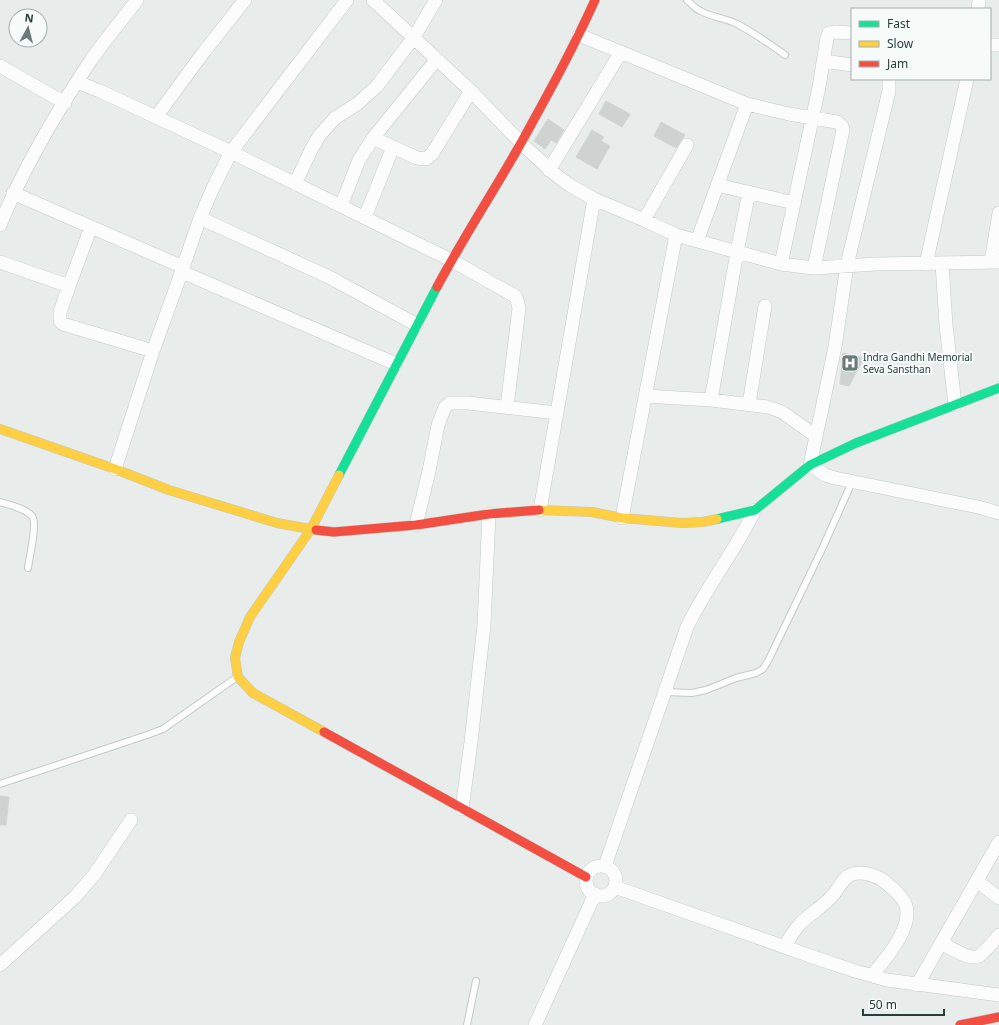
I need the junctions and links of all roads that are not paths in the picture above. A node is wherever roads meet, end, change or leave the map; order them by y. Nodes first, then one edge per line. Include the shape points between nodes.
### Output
1 (137, 0) edge
2 (245, 0) edge
3 (347, 0) edge
4 (373, 0) edge
5 (436, 0) edge
6 (595, 0) edge
7 (687, 0) edge
8 (851, 33) edge
9 (580, 35) junction
10 (414, 37) junction
11 (621, 52) junction
12 (785, 55) dead end
13 (437, 59) junction
14 (823, 61) junction
15 (851, 65) edge
16 (0, 66) edge
17 (889, 80) edge
18 (967, 80) edge
19 (77, 82) junction
20 (471, 91) junction
21 (65, 103) junction
22 (747, 104) junction
23 (156, 117) junction
24 (812, 118) junction
25 (373, 138) junction
26 (521, 143) junction
27 (687, 145) dead end
28 (393, 147) junction
29 (232, 152) junction
30 (549, 170) junction
31 (296, 184) junction
32 (717, 185) junction
33 (749, 192) junction
34 (13, 193) junction
35 (594, 199) junction
36 (794, 203) junction
37 (342, 206) junction
38 (999, 213) edge
39 (365, 217) junction
40 (200, 218) junction
41 (644, 220) junction
42 (0, 225) edge
43 (91, 227) junction
44 (676, 235) junction
45 (697, 241) junction
46 (737, 252) junction
47 (451, 260) junction
48 (0, 262) edge
49 (995, 262) edge
50 (942, 263) junction
51 (781, 264) junction
52 (926, 264) junction
53 (847, 265) junction
54 (814, 268) junction
55 (183, 270) junction
56 (69, 286) junction
57 (765, 306) dead end
58 (417, 325) junction
59 (153, 351) junction
60 (396, 364) junction
61 (999, 388) edge
62 (645, 396) junction
63 (711, 400) junction
64 (749, 404) junction
65 (955, 406) junction
66 (507, 407) junction
67 (557, 413) junction
68 (0, 429) edge
69 (816, 436) junction
70 (810, 465) junction
71 (116, 470) junction
72 (852, 482) junction
73 (0, 502) edge
74 (540, 510) junction
75 (755, 510) junction
76 (999, 513) edge
77 (489, 514) junction
78 (622, 518) junction
79 (416, 524) junction
80 (311, 529) junction
81 (28, 568) dead end
82 (238, 677) junction
83 (665, 692) junction
84 (0, 784) edge
85 (462, 809) junction
86 (131, 820) dead end
87 (999, 842) edge
88 (605, 866) junction
89 (586, 877) junction
90 (977, 881) junction
91 (615, 887) junction
92 (595, 894) junction
93 (999, 898) edge
94 (999, 936) edge
95 (941, 943) junction
96 (784, 947) junction
97 (0, 965) edge
98 (872, 975) junction
99 (476, 981) dead end
100 (917, 984) junction
101 (999, 995) edge
102 (999, 1017) edge
103 (467, 1025) edge
104 (535, 1025) edge
105 (960, 1025) edge

1 - 19 street
2 - 23 street
3 - 29 street
4 - 10 street
5 - 10 street
6 - 9 street
7 - 12 lane via 706,14 738,24
8 - 14 street via 829,34
9 - 11 street
9 - 26 street
10 - 13 street
10 - 31 street via 377,86 357,104 335,118 319,136
11 - 22 street
11 - 30 street
13 - 20 street
13 - 25 street
14 - 15 street
14 - 24 street
16 - 21 street
17 - 53 street via 889,91
18 - 52 street
19 - 21 street
19 - 23 street
20 - 26 street
20 - 28 street via 432,154 426,159 417,158
21 - 34 street
22 - 24 street
22 - 32 street
23 - 29 street
24 - 36 street
24 - 54 street via 837,122 843,130
25 - 28 street
25 - 37 street via 359,160
26 - 30 street
26 - 47 street
27 - 41 street
28 - 39 street
29 - 31 street
29 - 40 street
30 - 35 street
31 - 37 street
32 - 33 street
32 - 45 street
33 - 36 street
33 - 46 street
34 - 42 street
34 - 43 street
35 - 41 street
35 - 67 street
36 - 51 street
37 - 39 street
38 - 49 street
39 - 47 street
40 - 55 street
40 - 58 street via 340,282
41 - 44 street
43 - 55 street
43 - 56 street
44 - 45 street
44 - 62 street
45 - 46 street
46 - 51 street
46 - 63 street
47 - 58 street
47 - 66 street via 518,300
48 - 56 street
49 - 50 street
50 - 52 street
50 - 65 street
51 - 54 street
52 - 53 street
53 - 54 street
53 - 69 street via 835,347
55 - 59 street
55 - 60 street
56 - 59 street via 60,312 60,321 63,324
57 - 64 street
58 - 60 street
59 - 71 street
60 - 80 street
61 - 65 street
62 - 63 street
62 - 78 street
63 - 64 street
64 - 69 street via 782,412
65 - 70 street via 856,443
66 - 67 street
66 - 79 street via 468,402 450,403 445,406 438,425
67 - 74 street
68 - 71 street
69 - 70 street
70 - 72 street via 826,475
70 - 75 street
71 - 80 street via 169,490 277,522
72 - 76 street
72 - 83 lane via 763,668 756,673 692,693
73 - 81 lane via 26,511 32,516 34,522
74 - 77 street
74 - 78 street via 592,512
75 - 78 street via 704,522 682,523
75 - 83 street via 735,549 691,620
77 - 79 street
77 - 85 street via 484,625
79 - 80 street via 334,532
80 - 82 street via 250,617 235,658
82 - 84 lane via 163,729
82 - 85 street via 253,693
83 - 88 street
85 - 89 street
86 - 97 street via 94,876 75,897
87 - 90 street
88 - 89 street via 591,870
88 - 91 street via 615,875
89 - 92 street via 586,886
90 - 93 street
90 - 95 street
91 - 92 street via 608,894
91 - 96 street
92 - 104 street
94 - 95 street via 979,956 974,957
95 - 100 street
96 - 98 street
96 - 98 street via 800,924 833,895 846,877 854,874 877,876 905,903 906,923 892,951
98 - 100 street
99 - 103 lane
100 - 101 street
102 - 105 street

